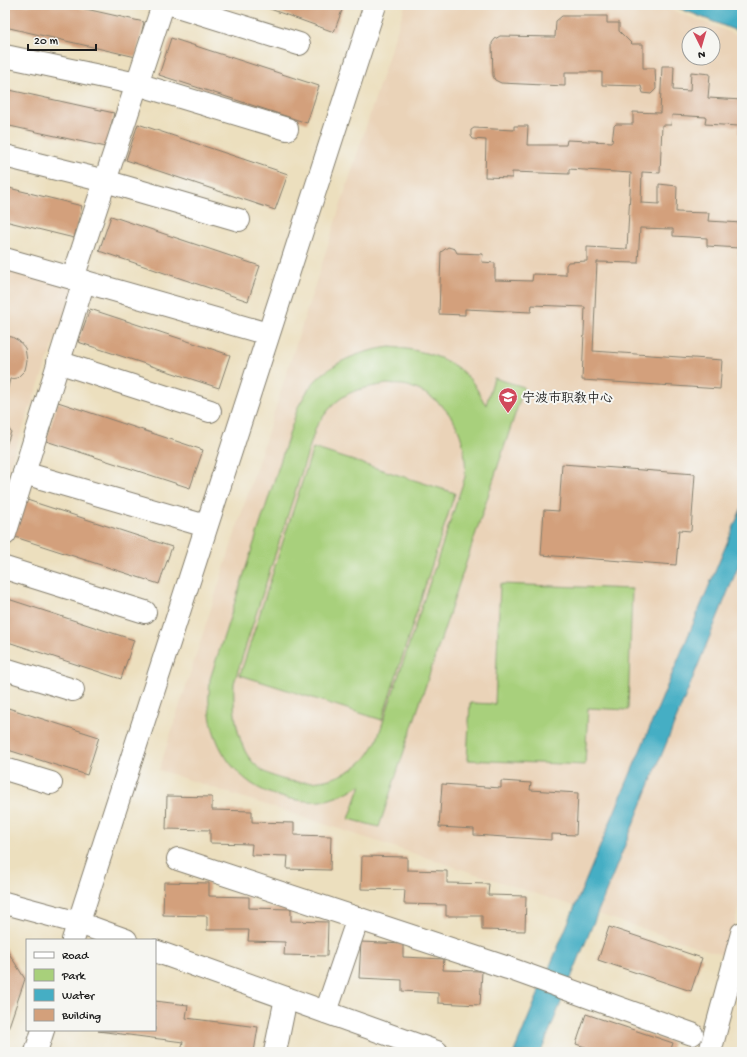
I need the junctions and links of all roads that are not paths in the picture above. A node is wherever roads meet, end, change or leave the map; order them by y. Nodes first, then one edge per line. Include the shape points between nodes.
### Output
1 (163, 5) edge
2 (174, 5) edge
3 (375, 5) edge
4 (299, 44) dead end
5 (5, 56) edge
6 (137, 84) junction
7 (287, 129) dead end
8 (5, 156) edge
9 (105, 180) junction
10 (239, 220) dead end
11 (5, 259) edge
12 (78, 280) junction
13 (268, 334) junction
14 (58, 362) junction
15 (210, 411) dead end
16 (24, 473) junction
17 (10, 503) edge
18 (206, 526) junction
19 (5, 534) edge
20 (5, 568) edge
21 (145, 612) dead end
22 (5, 669) edge
23 (73, 690) dead end
24 (5, 769) edge
25 (51, 783) dead end
26 (178, 858) dead end
27 (5, 903) edge
28 (358, 918) junction
29 (76, 932) edge
30 (742, 933) edge
31 (120, 939) edge
32 (156, 950) edge
33 (286, 998) junction
34 (326, 1012) junction
35 (43, 1031) edge
36 (692, 1034) dead end
37 (36, 1052) edge
38 (275, 1052) edge
39 (437, 1052) edge
40 (710, 1052) edge

1 - 6 street
2 - 4 street
3 - 13 street
5 - 6 street
6 - 7 street
6 - 9 street
8 - 9 street
9 - 10 street
9 - 12 street
11 - 12 street
12 - 13 street
12 - 14 street
13 - 18 street
14 - 15 street
14 - 16 street
16 - 17 street
16 - 18 street
17 - 19 street
18 - 29 street
20 - 21 street
22 - 23 street
24 - 25 street
26 - 28 street
27 - 29 street
28 - 34 street
28 - 36 street
29 - 31 street
30 - 40 street
32 - 33 street
33 - 34 street
33 - 38 street
34 - 39 street
35 - 37 street

